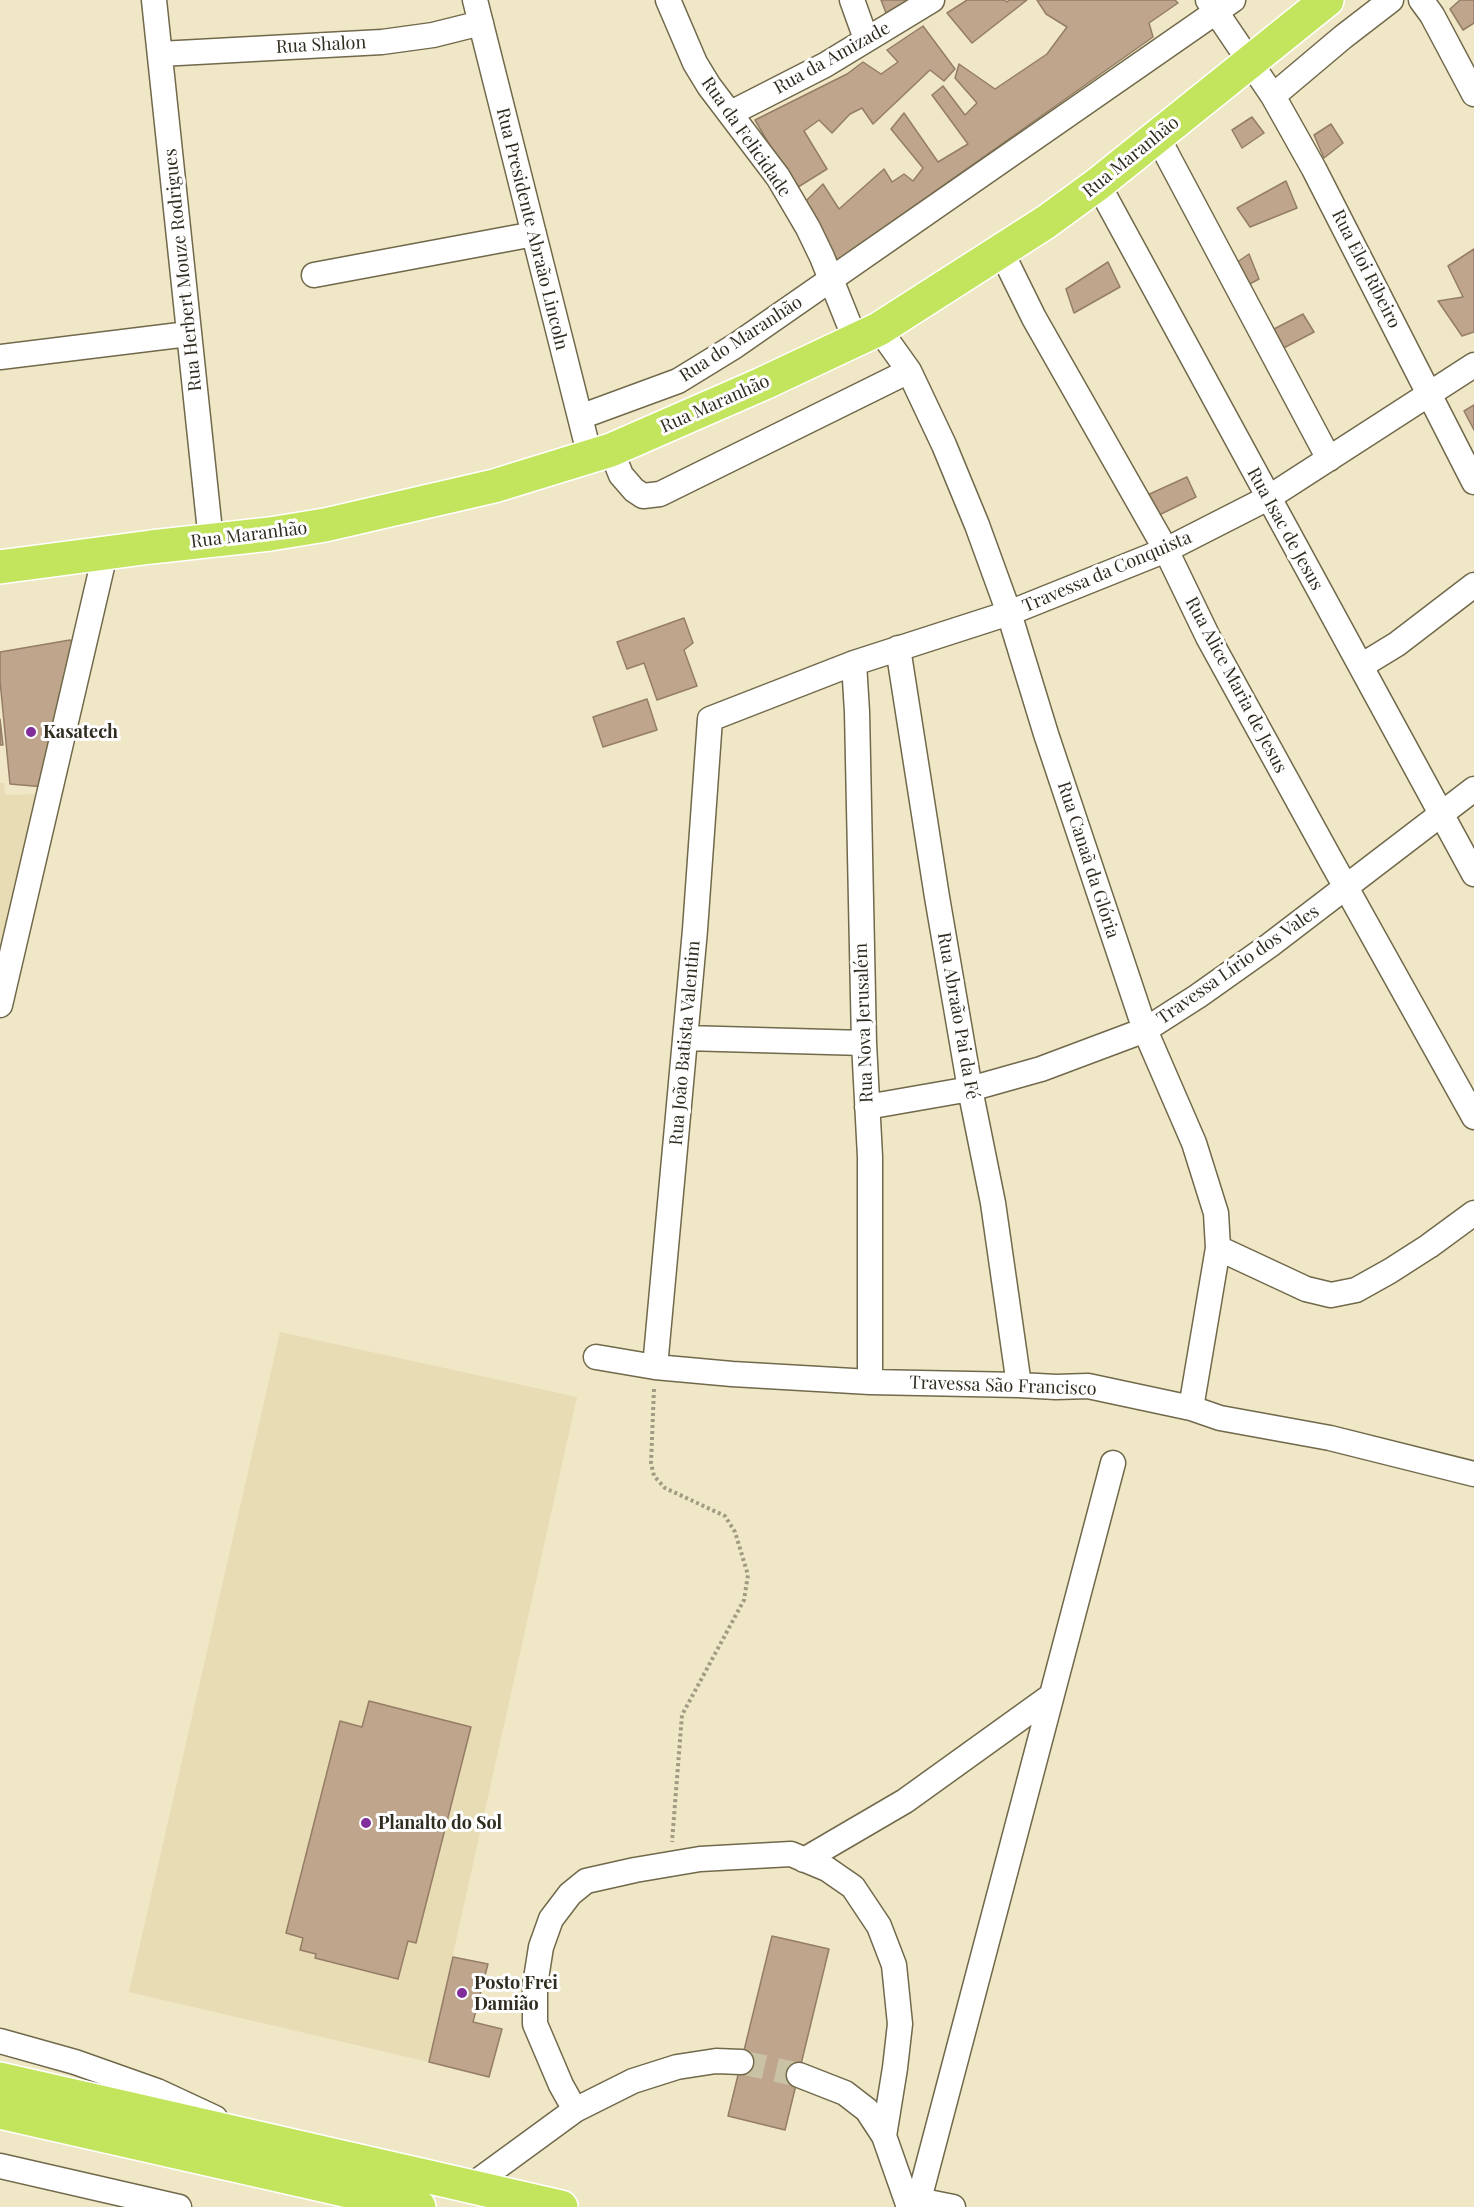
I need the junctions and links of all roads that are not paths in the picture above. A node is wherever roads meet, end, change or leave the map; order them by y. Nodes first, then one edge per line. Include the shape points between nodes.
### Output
1 (154, 0) edge
2 (668, 0) edge
3 (852, 0) edge
4 (932, 0) edge
5 (1327, 0) edge
6 (1390, 0) edge
7 (1421, 0) edge
8 (1219, 4) edge
9 (478, 11) edge
10 (866, 39) junction
11 (160, 54) junction
12 (1249, 62) junction
13 (1474, 94) edge
14 (1273, 96) junction
15 (731, 112) junction
16 (1157, 135) junction
17 (1098, 184) junction
18 (534, 234) junction
19 (1001, 251) junction
20 (314, 275) dead end
21 (830, 279) junction
22 (188, 334) junction
23 (867, 334) junction
24 (0, 357) edge
25 (1474, 365) edge
26 (909, 371) junction
27 (1430, 393) junction
28 (580, 417) junction
29 (601, 454) junction
30 (1329, 459) junction
31 (1474, 482) edge
32 (1268, 498) junction
33 (211, 541) junction
34 (1166, 550) junction
35 (105, 554) junction
36 (0, 567) edge
37 (1474, 585) edge
38 (1009, 612) junction
39 (898, 648) junction
40 (854, 663) junction
41 (1361, 666) junction
42 (710, 719) joint
43 (1474, 789) edge
44 (1441, 813) junction
45 (1474, 874) edge
46 (1347, 887) junction
47 (0, 1005) edge
48 (1145, 1030) junction
49 (685, 1038) junction
50 (864, 1043) junction
51 (970, 1089) junction
52 (867, 1107) junction
53 (1474, 1117) edge
54 (1474, 1212) edge
55 (1218, 1248) junction
56 (596, 1357) dead end
57 (655, 1367) junction
58 (870, 1382) junction
59 (1019, 1384) junction
60 (1191, 1408) junction
61 (1113, 1463) dead end
62 (1474, 1474) edge
63 (1051, 1696) junction
64 (804, 1860) junction
65 (0, 2041) edge
66 (741, 2062) tunnel mouth
67 (799, 2075) tunnel mouth
68 (0, 2079) edge
69 (575, 2110) junction
70 (0, 2112) edge
71 (252, 2135) junction
72 (884, 2136) junction
73 (0, 2166) edge
74 (471, 2187) junction
75 (914, 2205) edge
76 (179, 2207) edge
77 (419, 2207) edge
78 (561, 2207) edge
79 (953, 2207) edge

1 - 11 street, Rua Herbert Mouze Rodrigues
2 - 15 street, Rua da Felicidade via 695,63
3 - 10 street
4 - 10 street, Rua da Amizade
5 - 12 highway, Rua Maranhão
6 - 14 street
7 - 13 street
8 - 12 street, Rua Eloi Ribeiro
8 - 21 street
9 - 11 street, Rua Shalon via 434,35 313,47
9 - 18 street, Rua Presidente Abraão Lincoln
10 - 15 street, Rua da Amizade via 825,65
11 - 22 street, Rua Herbert Mouze Rodrigues
12 - 14 street, Rua Eloi Ribeiro
12 - 16 highway, Rua Maranhão
14 - 27 street, Rua Eloi Ribeiro
15 - 21 street, Rua da Felicidade via 778,177
16 - 17 highway, Rua Maranhão
16 - 30 street
17 - 19 highway, Rua Maranhão
17 - 32 street, Rua Isac de Jesus
18 - 20 street
18 - 28 street, Rua Presidente Abraão Lincoln
19 - 23 highway, Rua Maranhão
19 - 34 street, Rua Alice Maria de Jesus via 1034,318
21 - 23 street, Rua da Felicidade
21 - 28 street, Rua do Maranhão via 678,381
22 - 24 street
22 - 33 street, Rua Herbert Mouze Rodrigues
23 - 26 street, Rua Canaã da Glória
23 - 29 highway, Rua Maranhão
25 - 27 street, Travessa da Conquista
26 - 29 street via 660,494 643,496 634,490
26 - 38 street, Rua Canaã da Glória via 944,445
27 - 30 street, Travessa da Conquista
27 - 31 street, Rua Eloi Ribeiro
28 - 29 street, Rua Presidente Abraão Lincoln
29 - 33 highway, Rua Maranhão via 392,511
30 - 32 street, Travessa da Conquista
32 - 34 street, Travessa da Conquista
32 - 41 street, Rua Isac de Jesus
33 - 35 highway, Rua Maranhão
34 - 38 street, Travessa da Conquista
34 - 46 street, Rua Alice Maria de Jesus via 1214,647
35 - 36 highway, Rua Maranhão
35 - 47 street
37 - 41 street
38 - 39 street, Travessa da Conquista
38 - 48 street, Rua Canaã da Glória
39 - 40 street, Travessa da Conquista
39 - 51 street, Rua Abraão Pai da Fé
40 - 42 street, Travessa da Conquista
40 - 50 street, Rua Nova Jerusalém
41 - 44 street, Rua Isac de Jesus
42 - 49 street, Rua João Batista Valentim
43 - 44 street, Travessa Lírio dos Vales
44 - 45 street, Rua Isac de Jesus
44 - 46 street, Travessa Lírio dos Vales
46 - 48 street, Travessa Lírio dos Vales
46 - 53 street, Rua Alice Maria de Jesus
48 - 51 street, Travessa Lírio dos Vales via 1041,1069
48 - 55 street, Rua Canaã da Glória via 1204,1172 1216,1213
49 - 50 street
49 - 57 street, Rua João Batista Valentim
50 - 52 street, Rua Nova Jerusalém
51 - 52 street, Travessa Lírio dos Vales
51 - 59 street, Rua Abraão Pai da Fé via 993,1203
52 - 58 street, Rua Nova Jerusalém
54 - 55 street via 1390,1271 1356,1290 1331,1295 1306,1289
55 - 60 street, Rua Canaã da Glória
56 - 57 street, Travessa São Francisco
57 - 58 street, Travessa São Francisco
58 - 59 street, Travessa São Francisco
59 - 60 street, Travessa São Francisco via 1088,1386
60 - 62 street, Travessa São Francisco via 1220,1418 1330,1438
61 - 63 street
63 - 64 street via 905,1801
63 - 75 street
64 - 69 street via 791,1854 699,1859 586,1881 570,1894 551,1919 541,1947 535,1985 535,2024
64 - 72 street via 853,1887 879,1926 894,1965 900,2024
65 - 71 street via 157,2091
66 - 69 street via 677,2067 633,2081
67 - 72 street via 845,2093 867,2110
68 - 71 highway
69 - 74 street
70 - 77 highway
71 - 74 highway
72 - 75 street
73 - 76 street
74 - 78 highway
75 - 79 street

